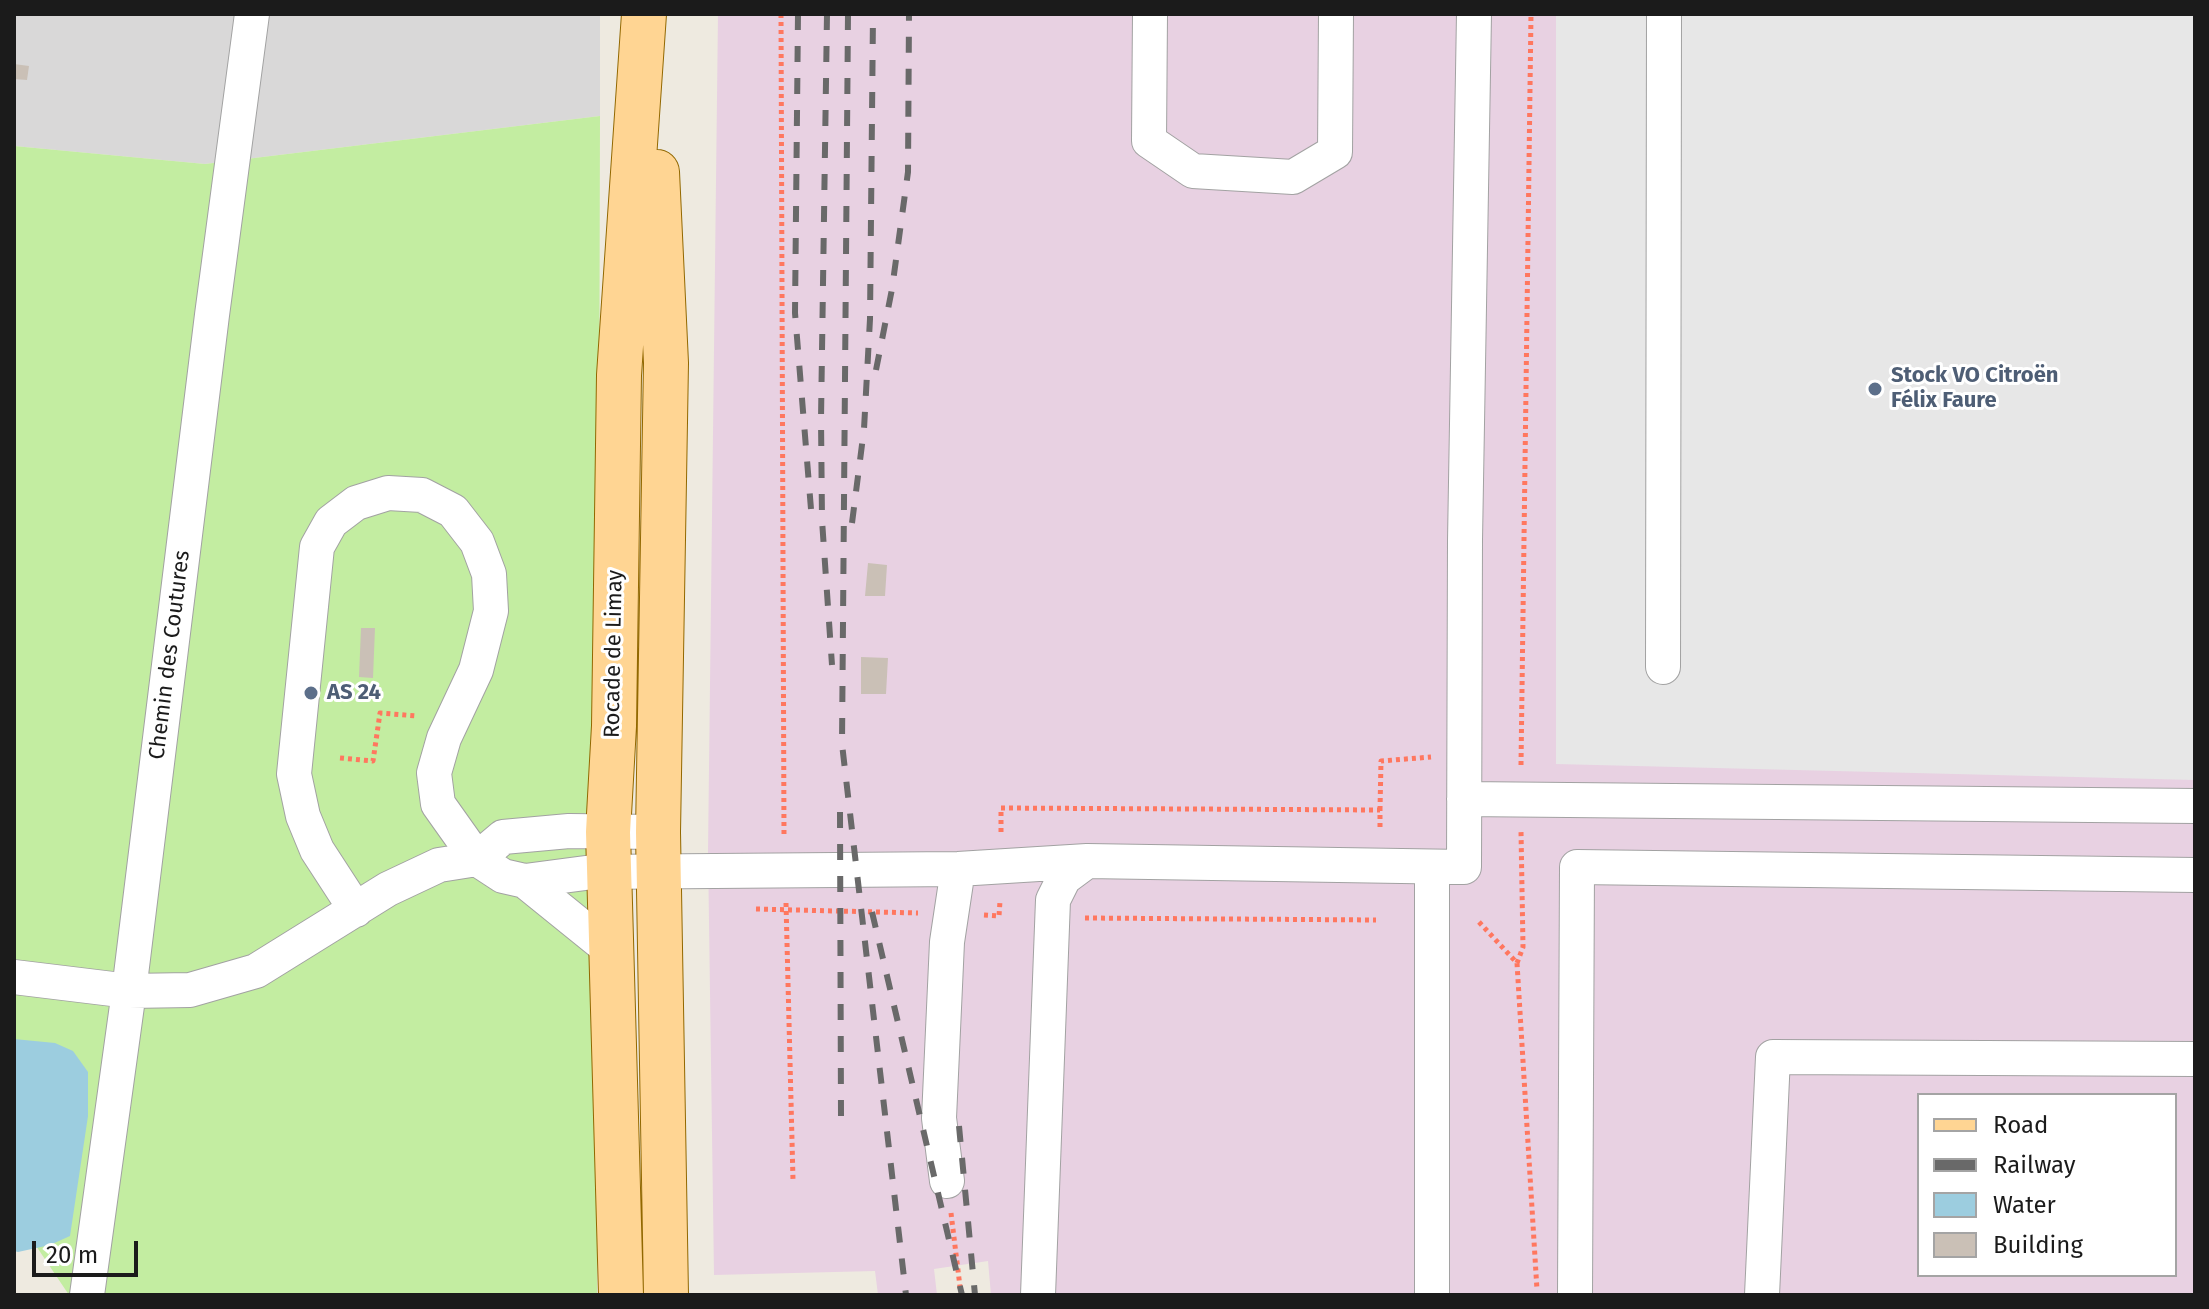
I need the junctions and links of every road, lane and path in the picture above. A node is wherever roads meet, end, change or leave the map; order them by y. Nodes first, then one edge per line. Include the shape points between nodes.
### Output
1 (252, 14) edge
2 (644, 14) edge
3 (650, 14) edge
4 (781, 14) edge
5 (1150, 14) edge
6 (1336, 14) edge
7 (1474, 14) edge
8 (1531, 14) edge
9 (1664, 14) edge
10 (1663, 667) dead end
11 (430, 717) dead end
12 (1464, 754) junction
13 (340, 758) dead end
14 (1464, 799) junction
15 (1521, 799) junction
16 (2195, 806) edge
17 (1380, 810) junction
18 (1380, 830) dead end
19 (1001, 845) dead end
20 (658, 851) junction
21 (610, 852) junction
22 (477, 859) junction
23 (1087, 861) junction
24 (1432, 867) junction
25 (958, 869) junction
26 (785, 870) junction
27 (2195, 875) edge
28 (525, 881) junction
29 (1000, 891) dead end
30 (755, 909) dead end
31 (786, 909) junction
32 (356, 910) junction
33 (951, 914) junction
34 (1051, 918) junction
35 (1376, 920) dead end
36 (1479, 922) dead end
37 (614, 953) junction
38 (1517, 963) junction
39 (14, 977) edge
40 (129, 991) junction
41 (2195, 1059) edge
42 (793, 1180) dead end
43 (947, 1181) joint
44 (87, 1295) edge
45 (621, 1295) edge
46 (666, 1295) edge
47 (961, 1295) edge
48 (1038, 1295) edge
49 (1432, 1295) edge
50 (1538, 1295) edge
51 (1575, 1295) edge
52 (1762, 1295) edge

1 - 40 street, Chemin des Coutures
2 - 21 main road, Rocade de Limay via 619,375
3 - 20 main road, Rocade de Limay via 666,363
4 - 26 path
5 - 6 street via 1149,141 1193,171 1293,177 1335,152
7 - 12 street
8 - 15 path
9 - 10 street
11 - 13 path via 380,713 373,761
12 - 14 street
12 - 17 path via 1381,761
14 - 15 street
14 - 24 street via 1464,867
15 - 16 street
15 - 38 path via 1523,947
17 - 18 path
17 - 19 path via 1001,808
20 - 21 street
20 - 26 street
20 - 46 main road, Rocade de Limay
21 - 22 street via 569,831 503,837
21 - 28 street via 593,872
21 - 37 main road, Rocade de Limay
22 - 28 street via 503,876
22 - 32 street via 439,865
22 - 32 street via 438,804 434,773 476,670 491,611 489,574 477,542 453,511 422,495 388,493 356,503 331,522 317,547 294,774 317,850
23 - 24 street
23 - 25 street
23 - 34 street via 1064,878
24 - 49 street
25 - 26 street
25 - 33 street
26 - 31 path
27 - 51 street via 1577,867
28 - 37 street
29 - 33 path via 999,916
30 - 31 path
31 - 33 path
31 - 42 path
32 - 40 street via 256,971 190,990
33 - 43 street via 939,1118
34 - 35 path
34 - 48 street
36 - 38 path
37 - 45 main road, Rocade de Limay
38 - 50 path
39 - 40 street
40 - 44 street, Chemin des Coutures
41 - 52 street via 1773,1057
43 - 47 path

